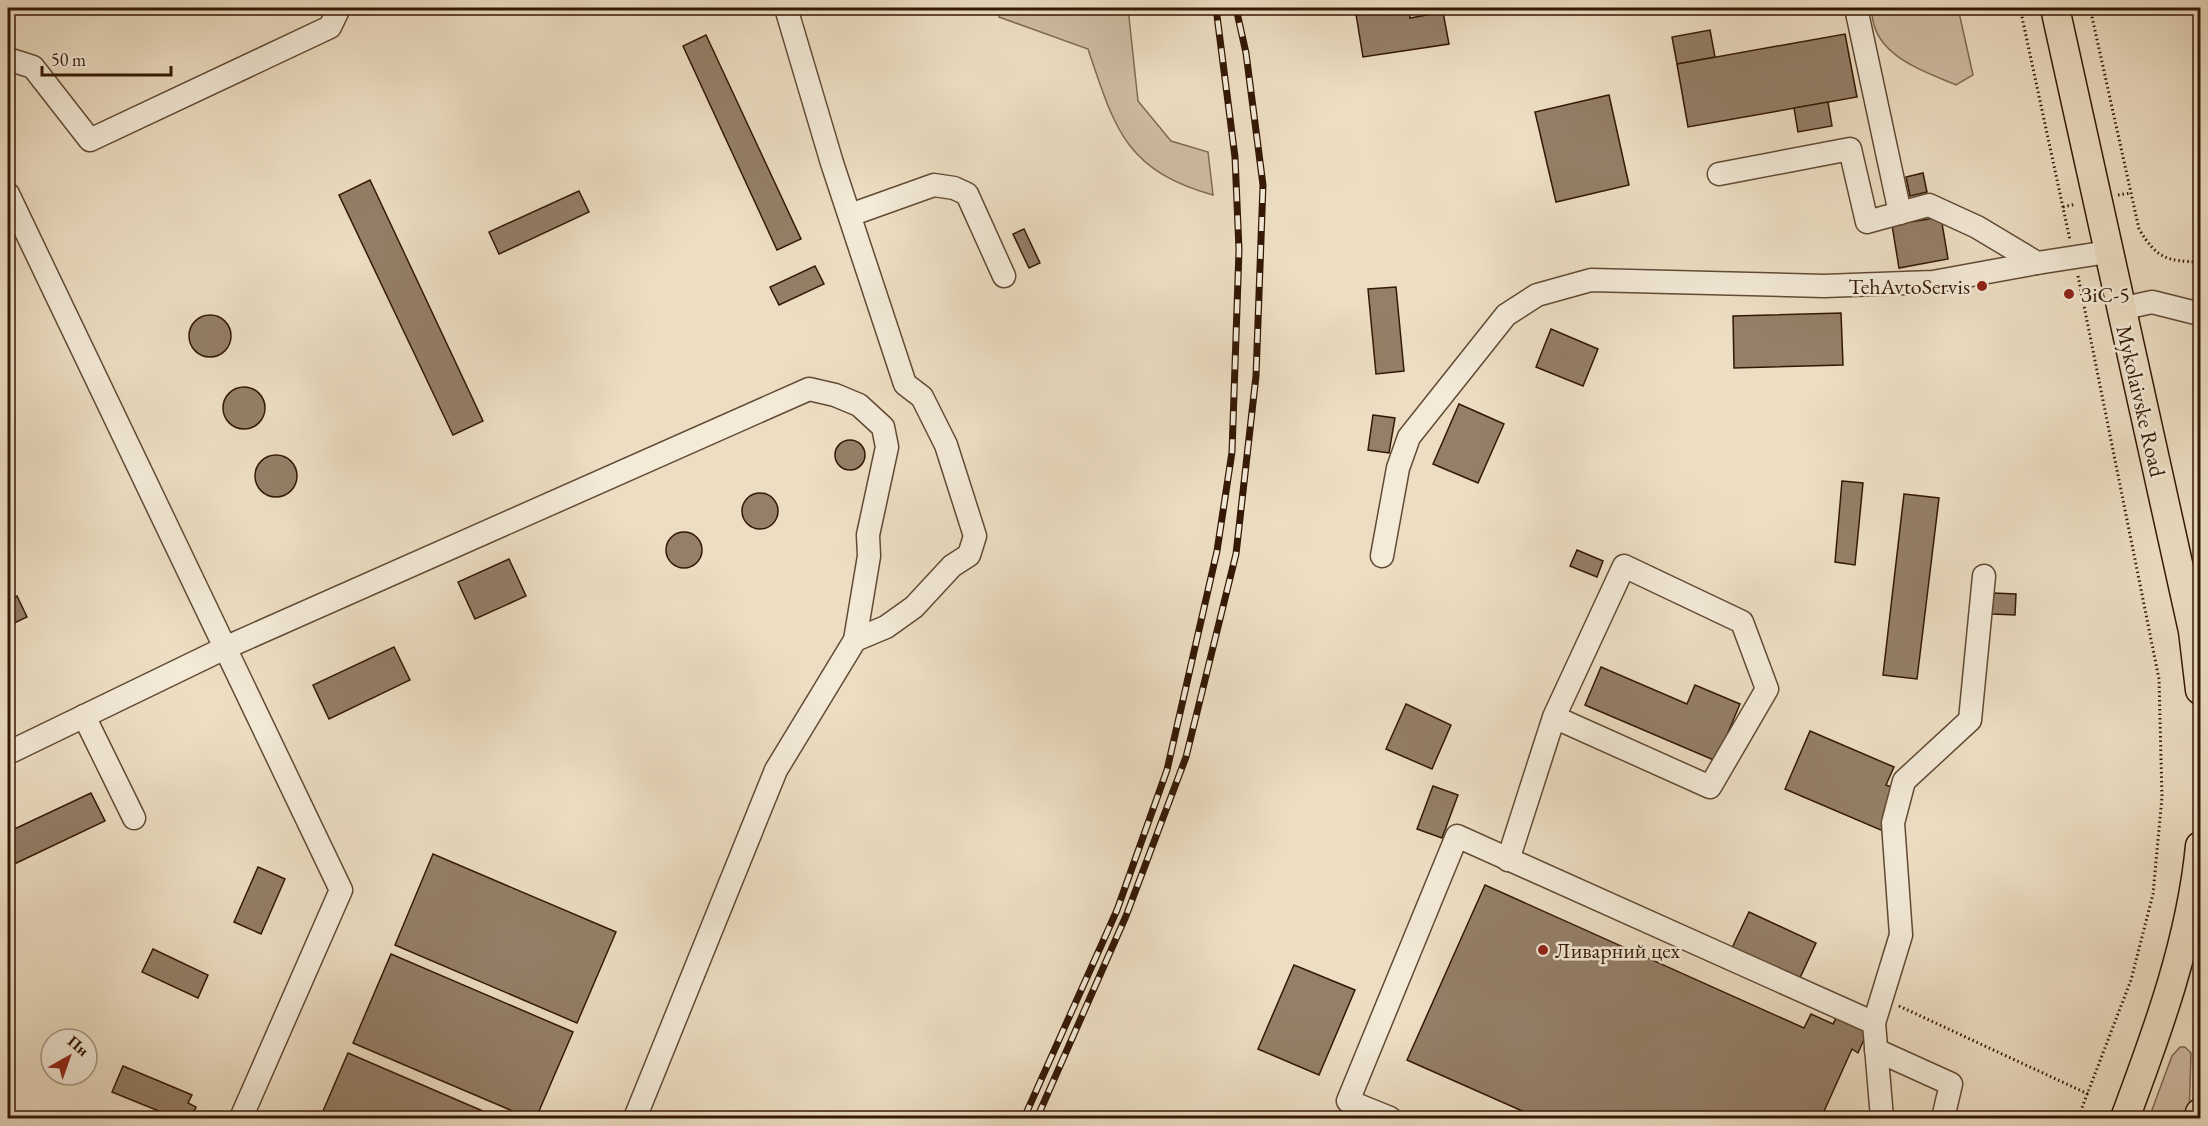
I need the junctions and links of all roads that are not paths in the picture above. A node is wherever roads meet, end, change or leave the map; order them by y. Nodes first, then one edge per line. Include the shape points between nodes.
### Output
1 (339, 8) edge
2 (786, 8) edge
3 (1856, 8) edge
4 (2055, 8) edge
5 (8, 59) edge
6 (1719, 174) dead end
7 (8, 194) edge
8 (1900, 213) junction
9 (850, 215) junction
10 (2108, 252) junction
11 (2037, 263) junction
12 (1004, 276) dead end
13 (2120, 309) junction
14 (2200, 314) edge
15 (1382, 556) dead end
16 (1984, 576) dead end
17 (855, 640) junction
18 (227, 647) junction
19 (2200, 690) edge
20 (84, 716) junction
21 (1554, 717) junction
22 (8, 753) edge
23 (135, 818) dead end
24 (2200, 846) edge
25 (1508, 860) junction
26 (2199, 896) edge
27 (1874, 1023) junction
28 (1876, 1050) junction
29 (2200, 1113) edge
30 (241, 1119) edge
31 (635, 1119) edge
32 (1390, 1119) edge
33 (1882, 1119) edge
34 (1943, 1119) edge
35 (2125, 1119) edge
36 (2200, 1119) edge

1 - 5 street via 330,27 90,140 33,67
2 - 9 street
3 - 8 street
4 - 10 main road, Mykolaivske Road
6 - 8 street via 1850,149 1867,222
7 - 18 street
8 - 11 street via 1929,205 1977,227
9 - 12 street via 934,185 954,188 968,194
9 - 17 street via 905,384 922,397 946,445 975,536 969,555 952,566 914,606 886,627
10 - 11 street
10 - 13 main road, Mykolaivske Road
11 - 15 street via 1933,282 1824,286 1590,280 1538,295 1506,315 1409,437 1398,468
13 - 14 street via 2152,302
13 - 19 main road, Mykolaivske Road via 2193,631
16 - 27 street via 1970,720 1904,781 1893,824 1901,935
17 - 18 street via 869,556 868,535 887,447 883,427 859,405 809,389
17 - 31 street via 777,770
18 - 20 street
18 - 30 street via 341,890
20 - 22 street
20 - 23 street
21 - 21 street via 1710,787 1767,689 1742,622 1624,566
21 - 25 street
24 - 26 main road
25 - 27 street
25 - 32 street via 1456,836 1348,1101
26 - 35 main road via 2161,1021
27 - 28 street
28 - 33 street
28 - 34 street via 1951,1084
29 - 36 main road

